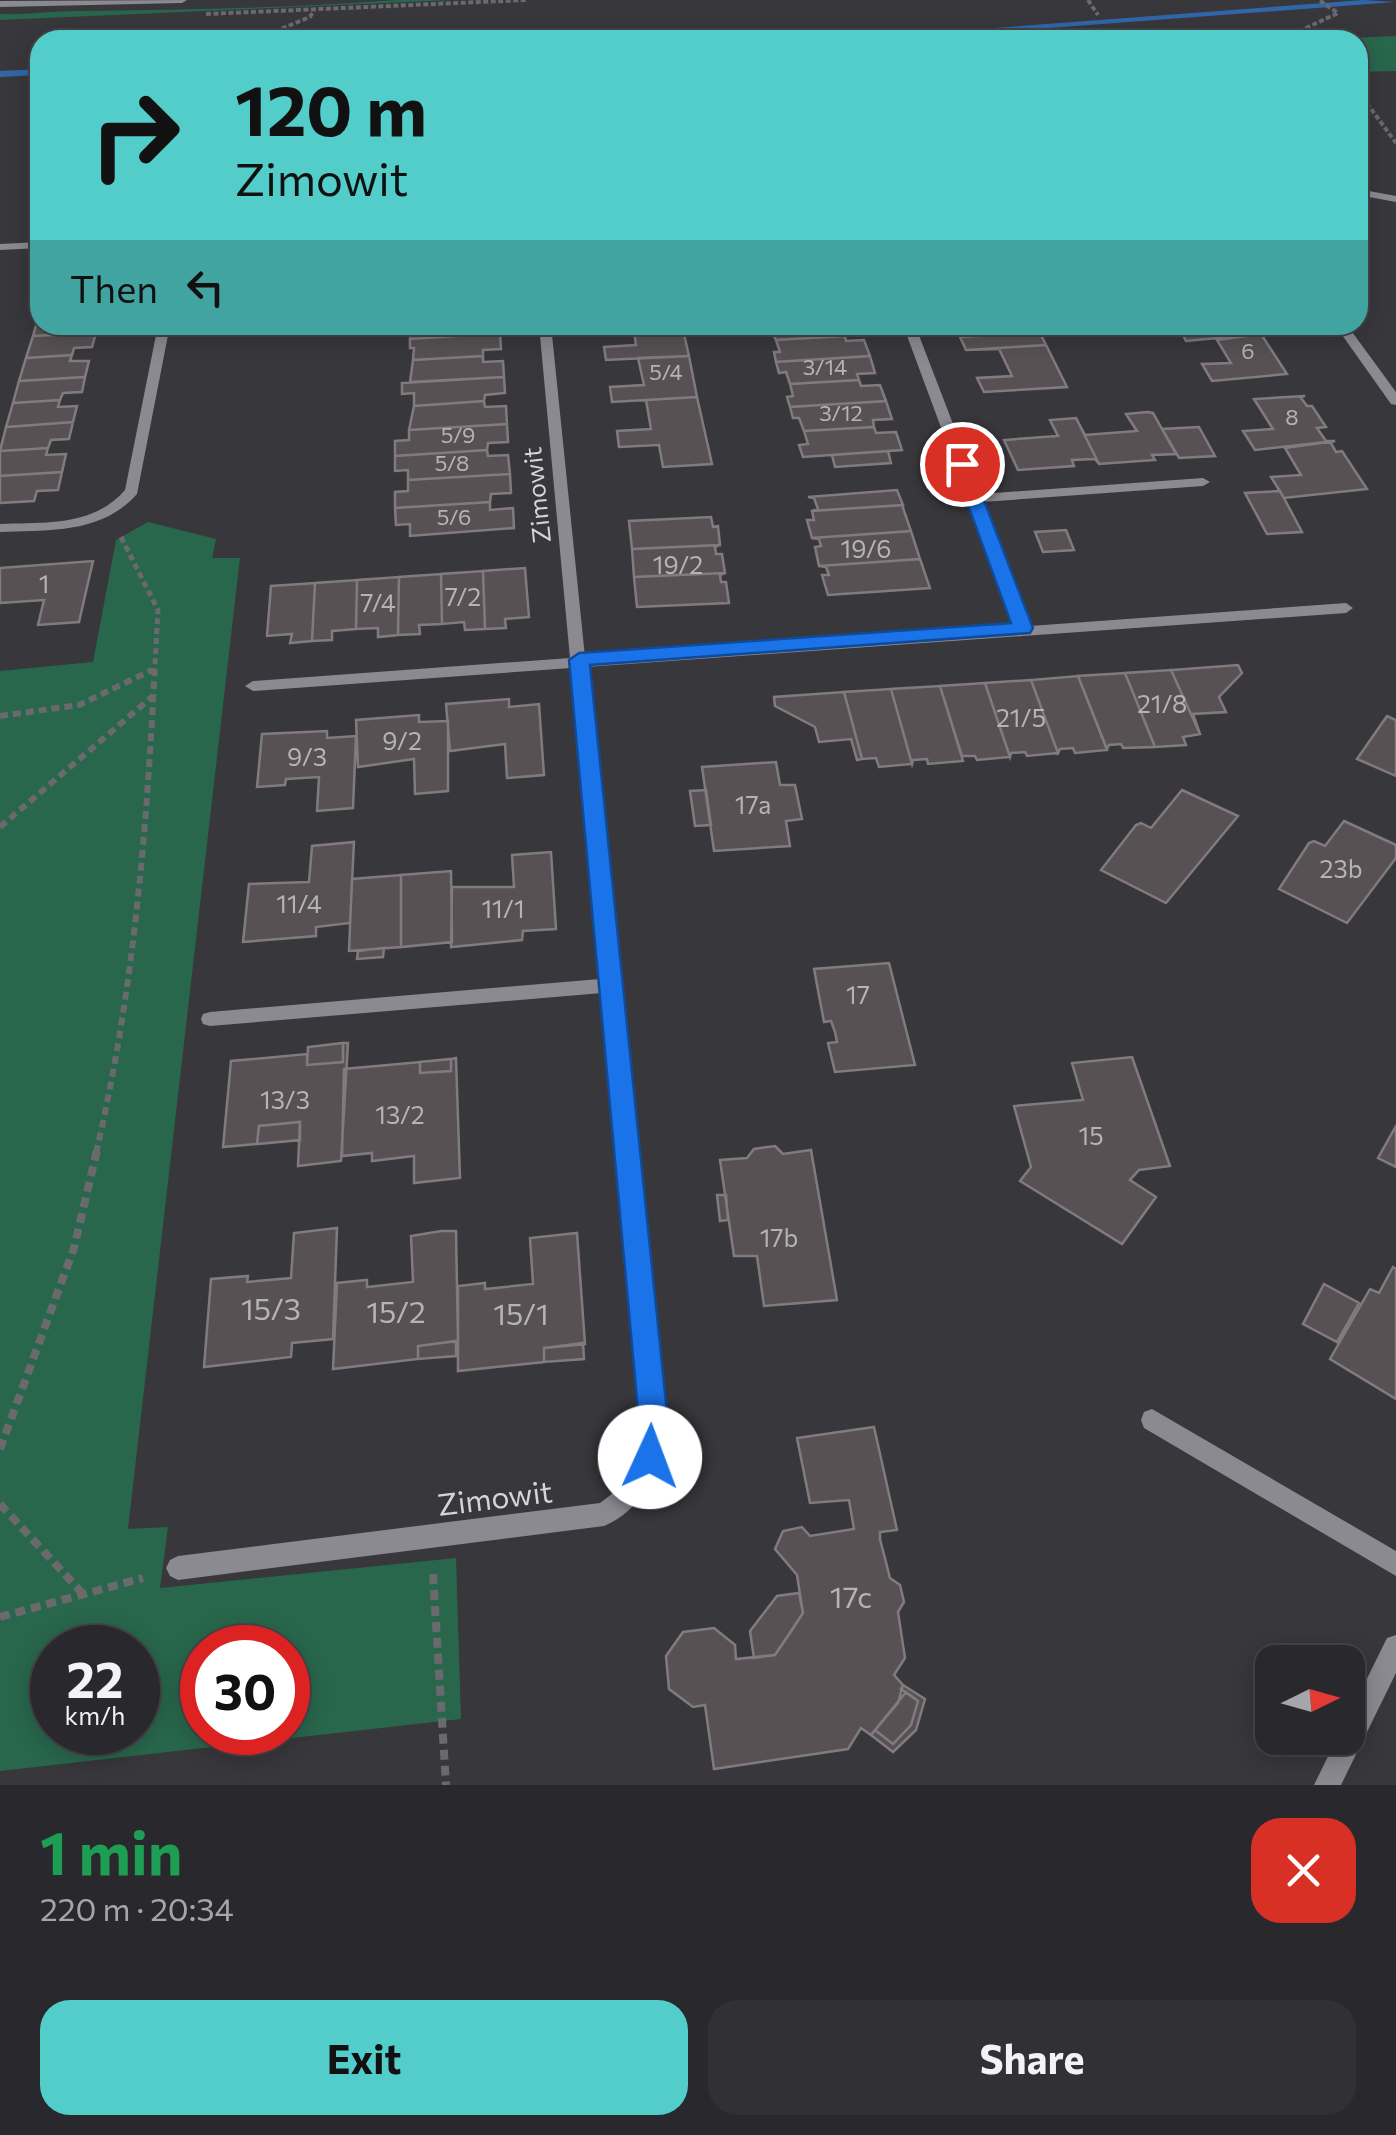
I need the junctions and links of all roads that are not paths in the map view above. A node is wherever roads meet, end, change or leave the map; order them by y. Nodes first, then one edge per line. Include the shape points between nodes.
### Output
1 (182, 0) edge
2 (0, 4) edge
3 (1368, 194) edge
4 (1396, 199) edge
5 (30, 246) edge
6 (0, 248) edge
7 (162, 335) edge
8 (546, 335) edge
9 (913, 335) edge
10 (1348, 335) edge
11 (1396, 401) edge
12 (1203, 482) dead end
13 (974, 498) junction
14 (0, 528) edge
15 (1346, 608) dead end
16 (1023, 628) junction
17 (579, 660) junction
18 (253, 686) dead end
19 (612, 985) junction
20 (210, 1020) dead end
21 (1152, 1420) dead end
22 (1396, 1564) edge
23 (178, 1568) road end
24 (1396, 1647) edge
25 (1328, 1785) edge

1 - 2 street
3 - 4 street
5 - 6 street
7 - 14 street via 132,491 122,506 82,522
8 - 17 street, Zimowit
9 - 13 street
10 - 11 street
12 - 13 street
13 - 16 street
15 - 16 street
16 - 17 street
17 - 18 street
17 - 19 street, Zimowit
19 - 20 street
19 - 23 street, Zimowit via 654,1432 640,1482 604,1514
21 - 22 street
24 - 25 street

